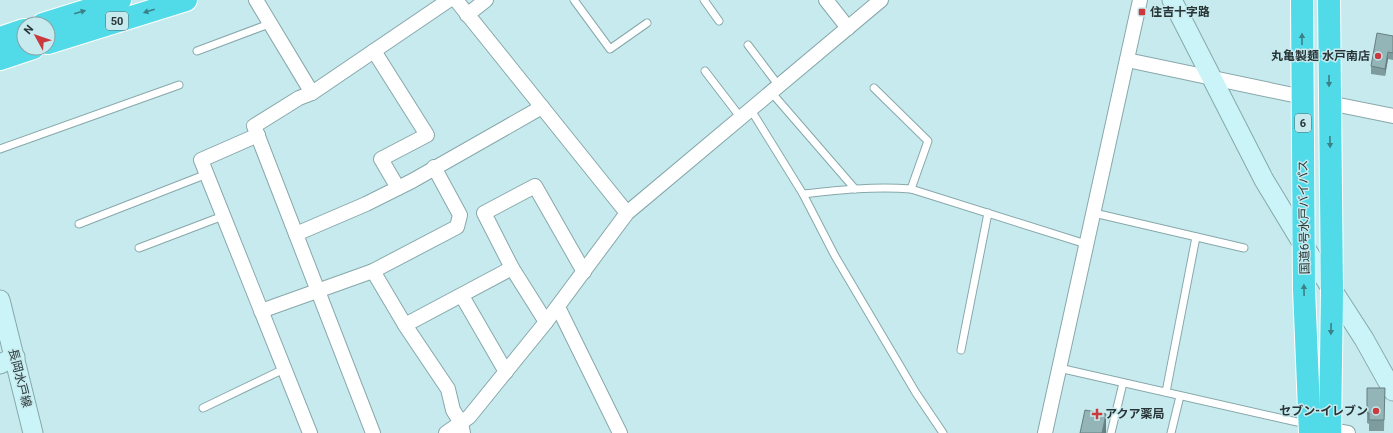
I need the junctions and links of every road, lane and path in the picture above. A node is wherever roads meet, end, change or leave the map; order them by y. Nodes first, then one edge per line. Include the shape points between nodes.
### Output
1 (120, 0) edge
2 (186, 0) edge
3 (256, 0) edge
4 (449, 0) edge
5 (456, 0) edge
6 (486, 0) edge
7 (574, 0) edge
8 (704, 0) edge
9 (826, 0) edge
10 (881, 0) edge
11 (1140, 0) edge
12 (1172, 0) edge
13 (1302, 0) edge
14 (1329, 0) edge
15 (467, 15) junction
16 (56, 20) edge
17 (719, 21) dead end
18 (647, 23) dead end
19 (270, 24) junction
20 (848, 28) junction
21 (16, 33) edge
22 (0, 38) edge
23 (56, 41) edge
24 (748, 45) dead end
25 (197, 51) dead end
26 (374, 51) junction
27 (16, 54) edge
28 (0, 59) edge
29 (1127, 60) junction
30 (705, 71) dead end
31 (1213, 78) junction
32 (179, 85) dead end
33 (874, 88) dead end
34 (775, 89) junction
35 (312, 93) junction
36 (1302, 97) junction
37 (1329, 103) junction
38 (542, 107) junction
39 (746, 114) junction
40 (1393, 116) edge
41 (258, 135) junction
42 (0, 149) edge
43 (434, 167) junction
44 (207, 174) junction
45 (398, 188) junction
46 (856, 189) junction
47 (911, 189) junction
48 (803, 194) junction
49 (627, 213) junction
50 (988, 214) junction
51 (1094, 214) junction
52 (223, 216) junction
53 (79, 224) dead end
54 (296, 234) junction
55 (1196, 237) junction
56 (1086, 244) junction
57 (1304, 246) junction
58 (139, 248) dead end
59 (1244, 248) dead end
60 (512, 268) junction
61 (373, 271) junction
62 (584, 272) junction
63 (317, 290) junction
64 (1332, 290) junction
65 (462, 296) junction
66 (0, 300) edge
67 (558, 307) junction
68 (261, 312) junction
69 (546, 322) junction
70 (405, 325) junction
71 (962, 350) dead end
72 (7, 361) edge
73 (1059, 368) junction
74 (284, 369) junction
75 (506, 372) junction
76 (1123, 383) junction
77 (1393, 391) edge
78 (1166, 392) junction
79 (1180, 396) junction
80 (203, 408) dead end
81 (462, 428) edge
82 (1325, 431) edge
83 (32, 433) edge
84 (310, 433) edge
85 (373, 433) edge
86 (446, 433) edge
87 (620, 433) edge
88 (943, 433) edge
89 (1045, 433) edge
90 (1111, 433) edge
91 (1171, 433) edge

16 -> 1 highway, 50
2 -> 23 highway, 50
3 - 19 street
4 - 26 street
5 - 15 street
6 - 15 street
7 - 18 lane via 610,49
8 - 17 lane
9 - 20 street
10 - 20 street
11 - 29 street
12 - 31 street
36 -> 13 highway, 国道6号水戸バイパス / 6
14 -> 37 highway
15 - 38 street
19 - 25 lane
19 - 35 street
20 - 34 street
21 - 22 highway
24 - 34 lane
26 - 35 street
26 - 45 street via 427,135 381,159
27 - 28 highway
29 - 31 street
29 - 51 street
30 - 39 lane
31 - 36 street
31 - 57 street via 1264,180
32 - 42 lane
33 - 47 lane via 928,141
34 - 39 street
34 - 46 lane
35 - 41 street via 299,98 254,126
36 - 57 highway, 国道6号水戸バイパス / 6
37 - 40 street
37 -> 64 highway
38 - 43 street
38 - 49 street
39 - 48 lane
39 - 49 street
41 - 44 street via 201,160
41 - 54 street
43 - 45 street
43 - 61 street via 460,215 457,227
44 - 52 street
44 - 53 lane
45 - 54 street
46 - 47 lane
46 - 48 lane
47 - 50 lane
48 - 88 lane via 835,256 916,393
49 - 62 street
50 - 56 lane
50 - 71 lane
51 - 55 lane
51 - 56 street
52 - 58 lane
52 - 68 street
54 - 63 street
55 - 59 lane
55 - 78 lane
56 - 73 street
57 - 64 street
82 -> 57 highway, 国道6号水戸バイパス / 6 via 1306,385
60 - 62 street via 484,213 535,186
60 - 65 street
60 - 69 street
61 - 63 street
61 - 70 street
62 - 67 street
63 - 68 street
63 - 85 street
64 - 77 street via 1364,339
64 -> 82 highway
65 - 70 street
65 - 75 street
66 - 72 street, 長岡水戸線
67 - 69 street
67 - 87 street
68 - 74 street
69 - 75 street
70 - 81 street via 448,389 452,410
72 - 83 street, 長岡水戸線
73 - 76 lane
73 - 89 street
74 - 80 lane
74 - 84 street
75 - 81 street
76 - 78 lane
76 - 90 lane
78 - 79 lane
79 - 82 lane
79 - 91 lane
81 - 86 street

